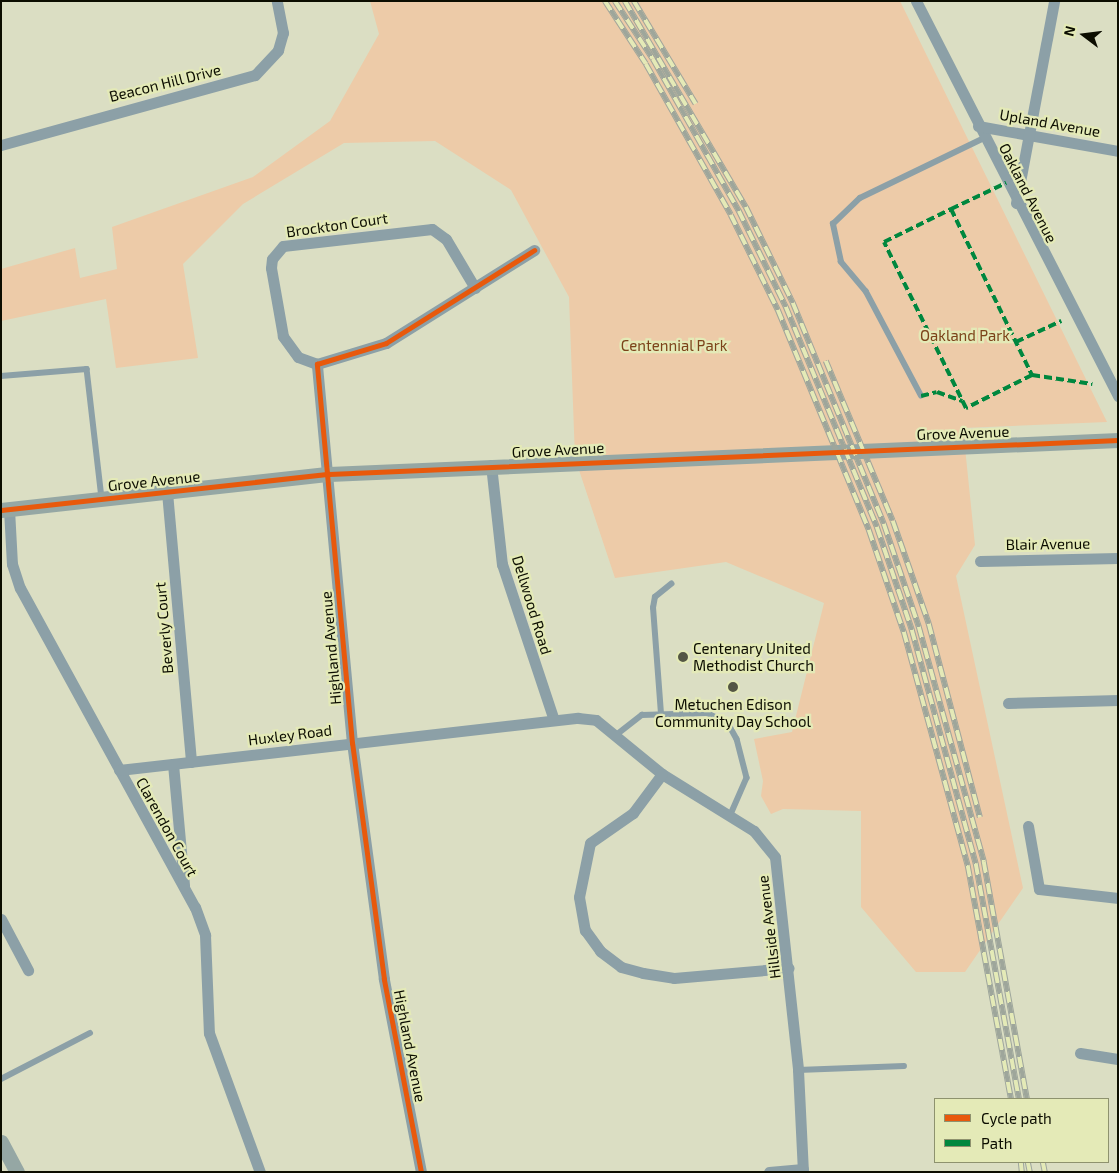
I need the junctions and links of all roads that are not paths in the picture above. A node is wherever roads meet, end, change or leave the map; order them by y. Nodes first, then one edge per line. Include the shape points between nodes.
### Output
1 (277, 1) edge
2 (916, 1) edge
3 (1054, 1) edge
4 (978, 126) junction
5 (1029, 135) junction
6 (984, 138) junction
7 (1, 145) edge
8 (1118, 151) edge
9 (1016, 203) junction
10 (534, 250) dead end
11 (475, 288) junction
12 (317, 364) junction
13 (1, 376) edge
14 (921, 396) dead end
15 (1118, 396) edge
16 (1118, 440) edge
17 (491, 465) junction
18 (328, 474) junction
19 (166, 492) junction
20 (102, 499) junction
21 (5, 510) edge
22 (1118, 558) edge
23 (980, 561) dead end
24 (671, 584) dead end
25 (1118, 700) edge
26 (1008, 703) dead end
27 (661, 714) junction
28 (554, 720) junction
29 (614, 737) junction
30 (352, 743) junction
31 (192, 762) junction
32 (172, 764) junction
33 (119, 770) junction
34 (662, 774) junction
35 (730, 817) junction
36 (1028, 826) dead end
37 (185, 890) junction
38 (1118, 898) edge
39 (1, 919) edge
40 (789, 968) junction
41 (28, 970) dead end
42 (90, 1033) dead end
43 (1080, 1053) dead end
44 (1118, 1059) edge
45 (904, 1066) dead end
46 (798, 1070) junction
47 (1, 1079) edge
48 (1, 1142) edge
49 (803, 1170) edge
50 (17, 1172) edge
51 (260, 1172) edge
52 (421, 1172) edge
53 (769, 1172) edge

1 - 7 street, Beacon Hill Drive via 283,33 278,50 255,75
2 - 4 street, Oakland Avenue
3 - 5 street
4 - 5 street, Upland Avenue
4 - 6 street, Oakland Avenue
5 - 8 street, Upland Avenue
5 - 9 street
6 - 9 street, Oakland Avenue
6 - 14 lane via 860,198 833,224 841,262 866,292
9 - 15 street, Oakland Avenue
10 - 11 street
11 - 12 street via 386,343
11 - 12 street, Brockton Court via 446,239 432,229 283,246 272,259 271,268 283,336 298,357
12 - 18 street, Highland Avenue
13 - 20 lane via 86,369
16 - 17 street, Grove Avenue
17 - 18 street, Grove Avenue
17 - 28 street, Dellwood Road via 502,564
18 - 19 street, Grove Avenue
18 - 30 street, Highland Avenue
19 - 20 street, Grove Avenue
19 - 31 street, Beverly Court
20 - 21 street, Grove Avenue
21 - 33 street, Clarendon Court via 12,564 20,588
22 - 23 street, Blair Avenue
24 - 27 lane via 655,597 653,608
25 - 26 street
27 - 29 lane via 642,715
27 - 35 lane via 717,715 734,731 747,778
28 - 29 street, Hillside Avenue via 596,720
28 - 30 street, Huxley Road
29 - 34 street, Hillside Avenue
30 - 31 street, Huxley Road
30 - 52 street, Highland Avenue via 384,979
31 - 32 street, Huxley Road
32 - 33 street, Huxley Road
32 - 37 street
33 - 37 street, Clarendon Court
34 - 35 street, Hillside Avenue
34 - 40 street via 633,813 590,843 580,897 585,930 600,951 621,967 643,973 674,978
35 - 40 street, Hillside Avenue via 766,841 775,857
36 - 38 street via 1039,889
37 - 51 street, Clarendon Court via 205,935 209,1033
39 - 41 street
40 - 46 street, Hillside Avenue
42 - 47 lane
43 - 44 street
45 - 46 lane
46 - 49 street, Hillside Avenue
48 - 50 street
49 - 53 street

